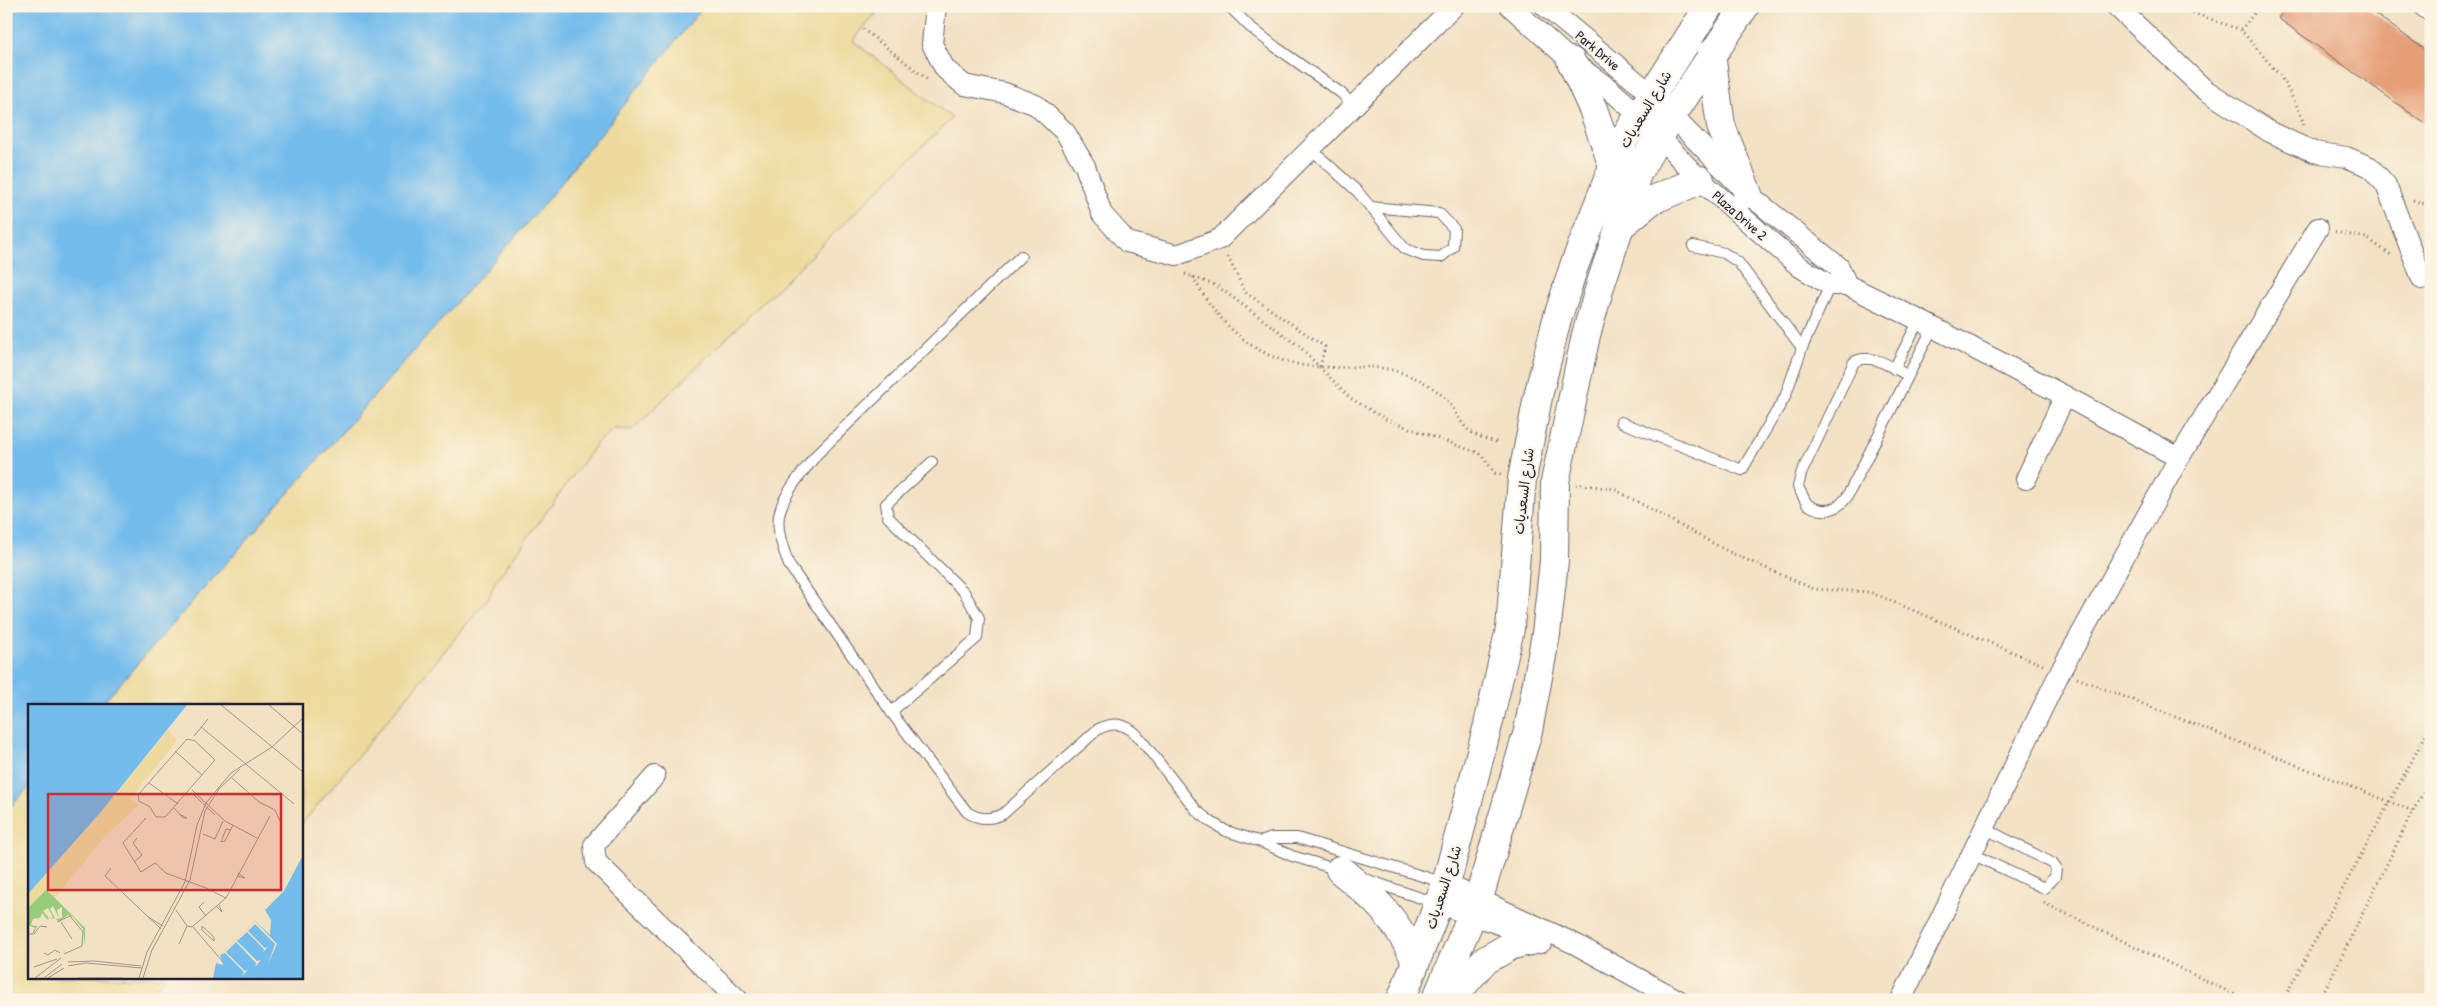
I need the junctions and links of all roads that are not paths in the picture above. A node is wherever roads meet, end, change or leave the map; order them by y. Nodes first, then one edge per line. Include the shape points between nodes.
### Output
1 (936, 6) edge
2 (1230, 6) edge
3 (1454, 6) edge
4 (1510, 6) edge
5 (1545, 6) edge
6 (1709, 6) edge
7 (1745, 6) edge
8 (2116, 6) edge
9 (2423, 6) edge
10 (2431, 12) edge
11 (1711, 54) junction
12 (1571, 61) junction
13 (1645, 104) junction
14 (1354, 106) junction
15 (1666, 125) junction
16 (1311, 149) junction
17 (1613, 166) junction
18 (1700, 180) junction
19 (1748, 194) junction
20 (1370, 206) junction
21 (1619, 227) junction
22 (2318, 228) road end
23 (1693, 246) dead end
24 (1021, 256) dead end
25 (2422, 279) dead end
26 (1839, 285) junction
27 (1926, 323) junction
28 (1802, 348) junction
29 (1894, 369) junction
30 (1907, 375) junction
31 (2065, 396) junction
32 (1621, 422) dead end
33 (2179, 458) junction
34 (932, 462) dead end
35 (2026, 479) dead end
36 (891, 712) junction
37 (655, 776) dead end
38 (1984, 828) junction
39 (1261, 842) junction
40 (1972, 854) junction
41 (1340, 870) junction
42 (1442, 894) junction
43 (1476, 906) junction
44 (1539, 939) junction
45 (1416, 960) junction
46 (1653, 987) junction
47 (738, 1000) edge
48 (1401, 1000) edge
49 (1436, 1000) edge
50 (1450, 1000) edge
51 (1678, 1000) edge
52 (1901, 1000) edge

1 - 16 street via 932,44 945,69 964,85 1005,93 1036,105 1065,132 1085,166 1102,214 1127,242 1178,255 1220,239
2 - 14 lane via 1249,26
3 - 14 street
4 - 12 street, Park Drive
5 - 13 street, Park Drive
6 - 13 street, شارع السعديات
7 - 11 street, شارع السعديات
8 - 25 street via 2204,89 2270,132 2314,152 2346,157 2370,167 2386,184
9 - 10 street
11 - 15 street, شارع السعديات
11 - 19 street via 1721,126
12 - 13 street, Park Drive via 1607,87
12 - 17 street via 1593,109
13 - 15 street
13 - 17 street, شارع السعديات via 1624,139
14 - 16 street
15 - 18 street, Plaza Drive 2
15 - 19 street, Plaza Drive 2
15 - 21 street, شارع السعديات via 1637,174
16 - 20 lane
17 - 42 street, شارع السعديات via 1574,266 1539,392 1522,479 1510,629 1488,725
18 - 21 street via 1652,200
18 - 26 street, Plaza Drive 2 via 1800,267
19 - 26 street, Plaza Drive 2 via 1839,267
20 - 20 lane via 1405,248 1424,256 1441,257 1453,247 1454,229 1439,213
21 - 43 street, شارع السعديات via 1586,335 1555,482 1554,561 1544,643 1528,731
22 - 33 street
23 - 28 lane via 1724,253 1738,262
24 - 36 lane via 816,454 794,484 780,511 780,537 789,565
26 - 27 street, Plaza Drive 2
26 - 28 lane
27 - 29 lane
27 - 30 lane
27 - 31 street, Plaza Drive 2
28 - 32 lane via 1785,396 1742,470
29 - 30 lane
29 - 30 lane via 1865,358 1854,362 1850,368 1799,480 1800,493 1813,508 1832,510 1847,497
31 - 33 street, Plaza Drive 2
31 - 35 street
33 - 38 street via 2060,672
34 - 36 lane via 886,504 888,518 964,592 979,618 977,638
36 - 39 lane via 973,816 988,819 1002,814 1097,730 1120,724 1133,730 1197,811 1243,838
37 - 47 street via 594,845 596,862
38 - 40 street
38 - 40 lane via 2052,864 2056,868 2055,877 2044,888
39 - 41 lane via 1292,856
39 - 42 lane via 1272,838 1297,838
40 - 52 street
41 - 42 lane
41 - 45 street via 1392,917
42 - 43 street
42 - 45 street, شارع السعديات
43 - 44 street
43 - 46 street via 1574,944
43 - 49 street, شارع السعديات
44 - 46 street via 1607,971
44 - 50 street via 1512,945 1484,961
45 - 48 street, شارع السعديات
46 - 51 street

